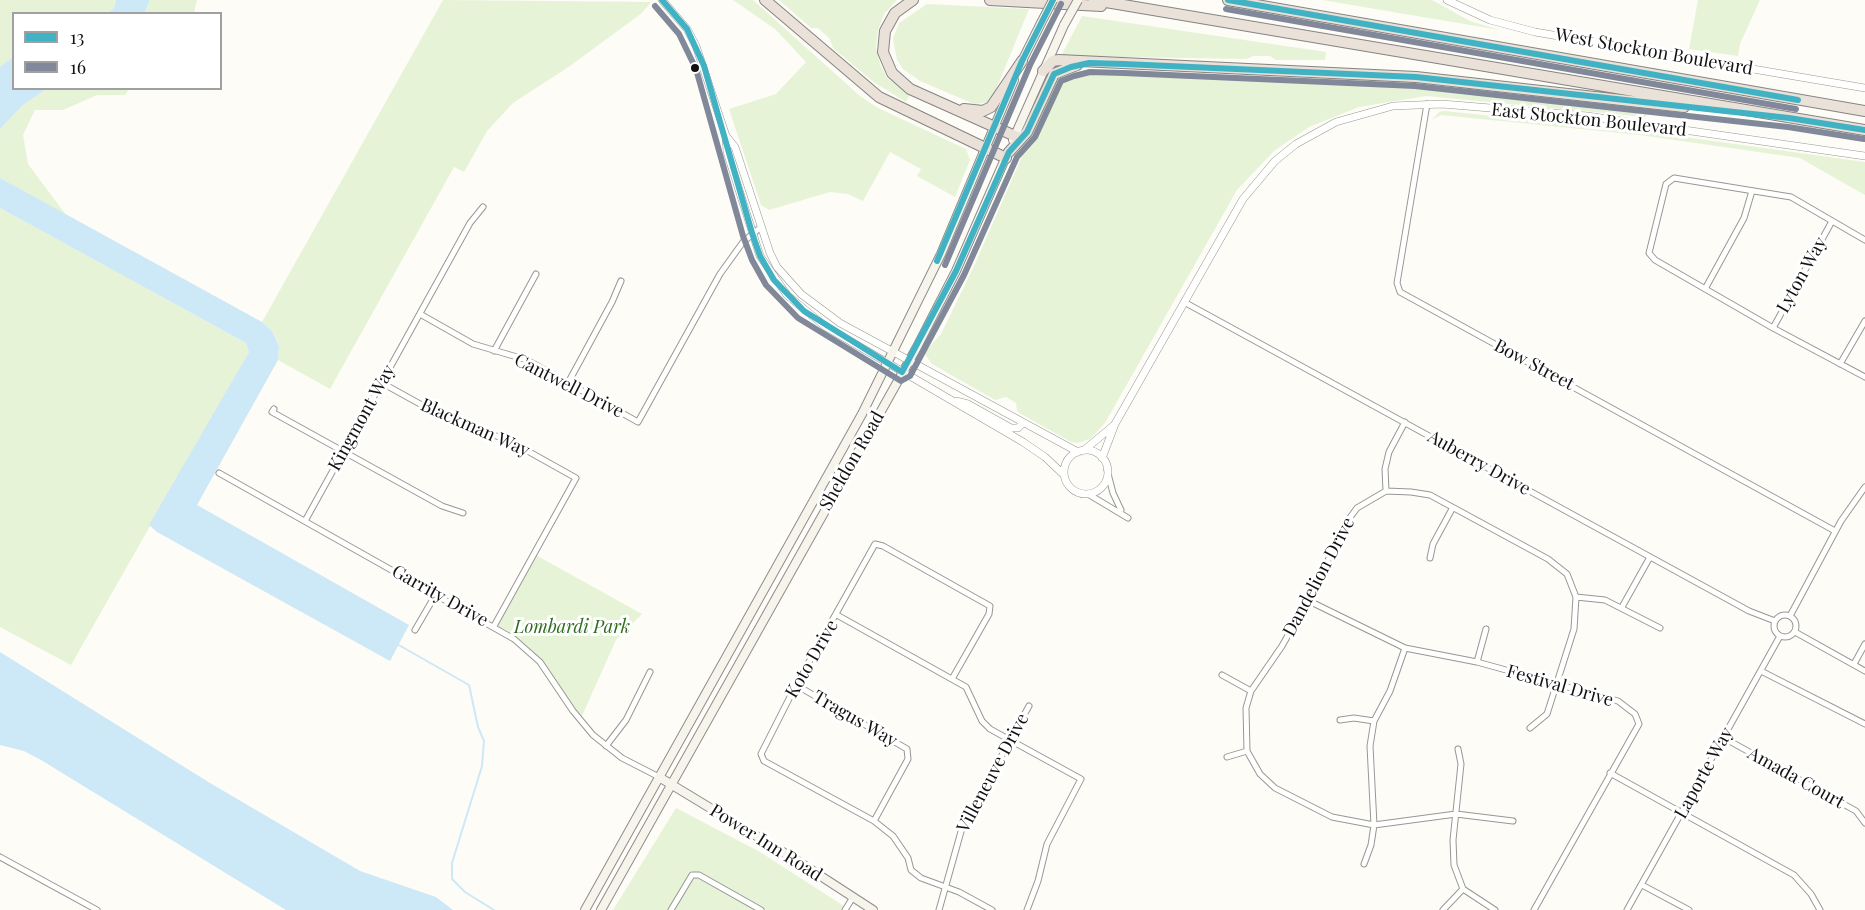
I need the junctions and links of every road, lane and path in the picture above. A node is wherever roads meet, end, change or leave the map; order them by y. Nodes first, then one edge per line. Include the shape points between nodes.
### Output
1 (662, 0) edge
2 (765, 0) edge
3 (913, 0) edge
4 (990, 0) edge
5 (1053, 0) edge
6 (1078, 0) edge
7 (1094, 0) edge
8 (1228, 0) edge
9 (1447, 0) edge
10 (1140, 8) junction
11 (1022, 61) junction
12 (1089, 63) junction
13 (1043, 71) junction
14 (1865, 88) edge
15 (1427, 104) junction
16 (952, 107) junction
17 (1865, 111) edge
18 (1788, 118) junction
19 (994, 126) junction
20 (1865, 130) edge
21 (726, 136) junction
22 (1015, 136) junction
23 (986, 147) junction
24 (1007, 155) junction
25 (1865, 156) edge
26 (1752, 191) junction
27 (483, 207) dead end
28 (1831, 223) junction
29 (761, 227) junction
30 (752, 233) junction
31 (1865, 240) edge
32 (536, 274) dead end
33 (621, 281) dead end
34 (1705, 289) junction
35 (1184, 302) junction
36 (420, 314) junction
37 (1865, 321) edge
38 (1773, 328) junction
39 (494, 351) junction
40 (894, 351) junction
41 (909, 360) junction
42 (888, 364) junction
43 (1840, 364) junction
44 (902, 372) junction
45 (1865, 376) edge
46 (382, 383) junction
47 (568, 383) junction
48 (950, 399) junction
49 (274, 409) dead end
50 (1405, 423) junction
51 (1022, 424) junction
52 (1115, 424) junction
53 (344, 451) junction
54 (1081, 452) junction
55 (1102, 458) junction
56 (1107, 470) junction
57 (219, 473) dead end
58 (1063, 474) junction
59 (1865, 487) edge
60 (1386, 491) junction
61 (1088, 494) junction
62 (1452, 509) junction
63 (1122, 511) junction
64 (463, 513) dead end
65 (1128, 518) dead end
66 (305, 521) junction
67 (1835, 531) junction
68 (1650, 557) junction
69 (1430, 558) dead end
70 (436, 594) junction
71 (1576, 597) junction
72 (1307, 600) junction
73 (1622, 607) junction
74 (837, 615) junction
75 (1790, 616) junction
76 (1775, 621) junction
77 (494, 626) junction
78 (1660, 628) dead end
79 (1486, 629) dead end
80 (416, 630) dead end
81 (1795, 632) junction
82 (1779, 636) junction
83 (1865, 644) edge
84 (1405, 648) junction
85 (1477, 662) junction
86 (1854, 664) junction
87 (1761, 671) junction
88 (1865, 671) edge
89 (650, 672) dead end
90 (1222, 675) dead end
91 (952, 679) junction
92 (1556, 684) junction
93 (796, 685) junction
94 (1251, 691) junction
95 (1029, 706) dead end
96 (1340, 720) dead end
97 (1374, 721) junction
98 (1865, 724) edge
99 (1530, 728) dead end
100 (1724, 738) junction
101 (1010, 740) junction
102 (606, 746) junction
103 (1458, 749) dead end
104 (1247, 752) junction
105 (1227, 757) dead end
106 (1610, 772) junction
107 (659, 777) junction
108 (672, 785) junction
109 (1682, 813) junction
110 (1456, 814) junction
111 (874, 821) junction
112 (1513, 821) dead end
113 (1865, 823) edge
114 (1374, 825) junction
115 (0, 857) edge
116 (1364, 864) dead end
117 (1642, 885) junction
118 (947, 888) junction
119 (1463, 889) junction
120 (853, 897) junction
121 (97, 910) edge
122 (585, 910) edge
123 (602, 910) edge
124 (671, 910) edge
125 (761, 910) edge
126 (845, 910) edge
127 (873, 910) edge
128 (939, 910) edge
129 (992, 910) edge
130 (1027, 910) edge
131 (1443, 910) edge
132 (1495, 910) edge
133 (1534, 910) edge
134 (1627, 910) edge
135 (1689, 910) edge
136 (1820, 910) edge

1 - 21 street via 696,46
2 - 23 highway via 879,97
3 - 16 highway via 889,21 883,52 892,74 900,82
4 - 10 highway
5 - 11 main road, Sheldon Road, bridge
6 - 13 main road, Sheldon Road, bridge
7 - 10 highway
8 - 17 highway
9 - 14 street, West Stockton Boulevard via 1490,20 1535,32
10 - 18 highway
11 - 16 highway via 990,107 983,111
11 - 19 main road, Sheldon Road
12 - 13 highway via 1053,61
12 - 18 highway via 1416,77
12 - 24 highway via 1054,74 1027,132
13 - 22 main road, Sheldon Road
15 - 25 street, East Stockton Boulevard via 1587,116
15 - 35 street, East Stockton Boulevard via 1393,106 1353,115 1316,132 1275,161 1243,199
15 - 67 street, Bow Street via 1397,283 1400,292
16 - 19 highway
18 - 20 highway
19 - 22 highway
19 - 23 main road, Sheldon Road
21 - 29 street via 735,147
21 - 30 street via 727,152
22 - 24 main road, Sheldon Road
23 - 24 highway
23 - 40 main road, Sheldon Road
24 - 41 main road, Sheldon Road via 956,271
26 - 28 street via 1791,198
26 - 34 street via 1744,218
26 - 34 street via 1674,178 1665,184 1649,253
27 - 36 street, Kingmont Way via 470,223
28 - 31 street
28 - 38 street, Lyton Way
29 - 30 street, Cantwell Drive
29 - 40 street via 777,267 801,294 840,323
30 - 42 street via 760,256 788,297 826,327
30 - 47 street, Cantwell Drive via 720,274 638,422
32 - 39 street
33 - 47 street
34 - 38 street
35 - 50 street, Auberry Drive
35 - 52 street, East Stockton Boulevard
36 - 39 street, Cantwell Drive via 473,344
36 - 46 street, Kingmont Way
37 - 43 street
38 - 43 street
39 - 47 street, Cantwell Drive via 527,360
40 - 41 street
40 - 42 main road, Sheldon Road
41 - 44 main road, Sheldon Road
41 - 51 street
42 - 44 street
42 - 107 main road, Sheldon Road
43 - 45 street
44 - 48 street
44 - 108 main road, Sheldon Road
46 - 53 street, Kingmont Way
46 - 77 street, Blackman Way via 449,420 507,440 576,478
48 - 51 street via 968,404 1011,428
48 - 58 street via 1038,452
49 - 53 street via 272,412
50 - 60 street via 1389,452
50 - 68 street, Auberry Drive
51 - 54 street
52 - 54 street, East Stockton Boulevard
52 - 55 street, East Stockton Boulevard
53 - 64 street via 442,506
53 - 66 street, Kingmont Way
54 - 55 street via 1090,451
54 - 58 street via 1066,463
55 - 56 street
56 - 61 street via 1104,483
56 - 63 street
57 - 66 street, Garrity Drive
58 - 61 street via 1075,491
59 - 67 street
60 - 62 street via 1430,495
60 - 72 street, Dandelion Drive via 1357,508 1338,534 1324,571
61 - 63 street
62 - 69 street
62 - 71 street via 1548,559 1567,574
63 - 65 street
66 - 70 street, Garrity Drive
67 - 75 street
68 - 73 street
68 - 76 street, Auberry Drive
70 - 77 street, Garrity Drive
70 - 80 street
71 - 73 street via 1605,600
71 - 92 street via 1574,629
72 - 84 street, Festival Drive
72 - 94 street, Dandelion Drive
73 - 78 street
74 - 91 street
74 - 91 street, Koto Drive via 874,544 973,596 990,606 989,614
74 - 93 street, Koto Drive
75 - 76 street
75 - 81 street via 1797,624
76 - 82 street
77 - 102 street, Garrity Drive via 540,662 581,723
79 - 85 street
81 - 82 street via 1789,637
81 - 86 street
82 - 87 street, Laporte Way
83 - 86 street
84 - 85 street, Festival Drive
84 - 97 street via 1390,691
85 - 92 street, Festival Drive
86 - 88 street
87 - 98 street
87 - 100 street, Laporte Way
89 - 102 street via 626,720
90 - 94 street
91 - 101 street via 966,687 982,721
92 - 99 street via 1546,714
92 - 106 street, Festival Drive via 1618,701 1635,714 1639,724
93 - 111 street, Tragus Way via 907,749 908,759
93 - 111 street, Koto Drive via 761,754 764,761
94 - 104 street, Dandelion Drive via 1245,726
95 - 101 street, Villeneuve Drive
96 - 97 street
97 - 114 street via 1370,746
100 - 109 street, Laporte Way
100 - 113 street, Amada Court via 1856,811
101 - 118 street, Villeneuve Drive via 962,828
101 - 130 street via 1081,778 1047,844
102 - 107 street, Garrity Drive
103 - 110 street via 1461,764
104 - 105 street
104 - 114 street via 1260,774 1275,788 1332,817
106 - 109 street
106 - 133 street, Festival Drive
107 - 108 main road, Power Inn Road
107 - 122 main road, Sheldon Road
108 - 120 main road, Power Inn Road
108 - 123 main road, Sheldon Road
109 - 117 street, Laporte Way
109 - 136 street via 1794,875
110 - 112 street
110 - 114 street
110 - 119 street via 1454,866
111 - 118 street, Koto Drive via 893,836 911,870
114 - 116 street
115 - 121 street
117 - 134 street, Laporte Way
117 - 135 street
118 - 128 street, Villeneuve Drive
118 - 129 street, Koto Drive
119 - 131 street
119 - 132 street
120 - 126 street
120 - 127 main road, Power Inn Road
124 - 125 street via 692,875 699,875

